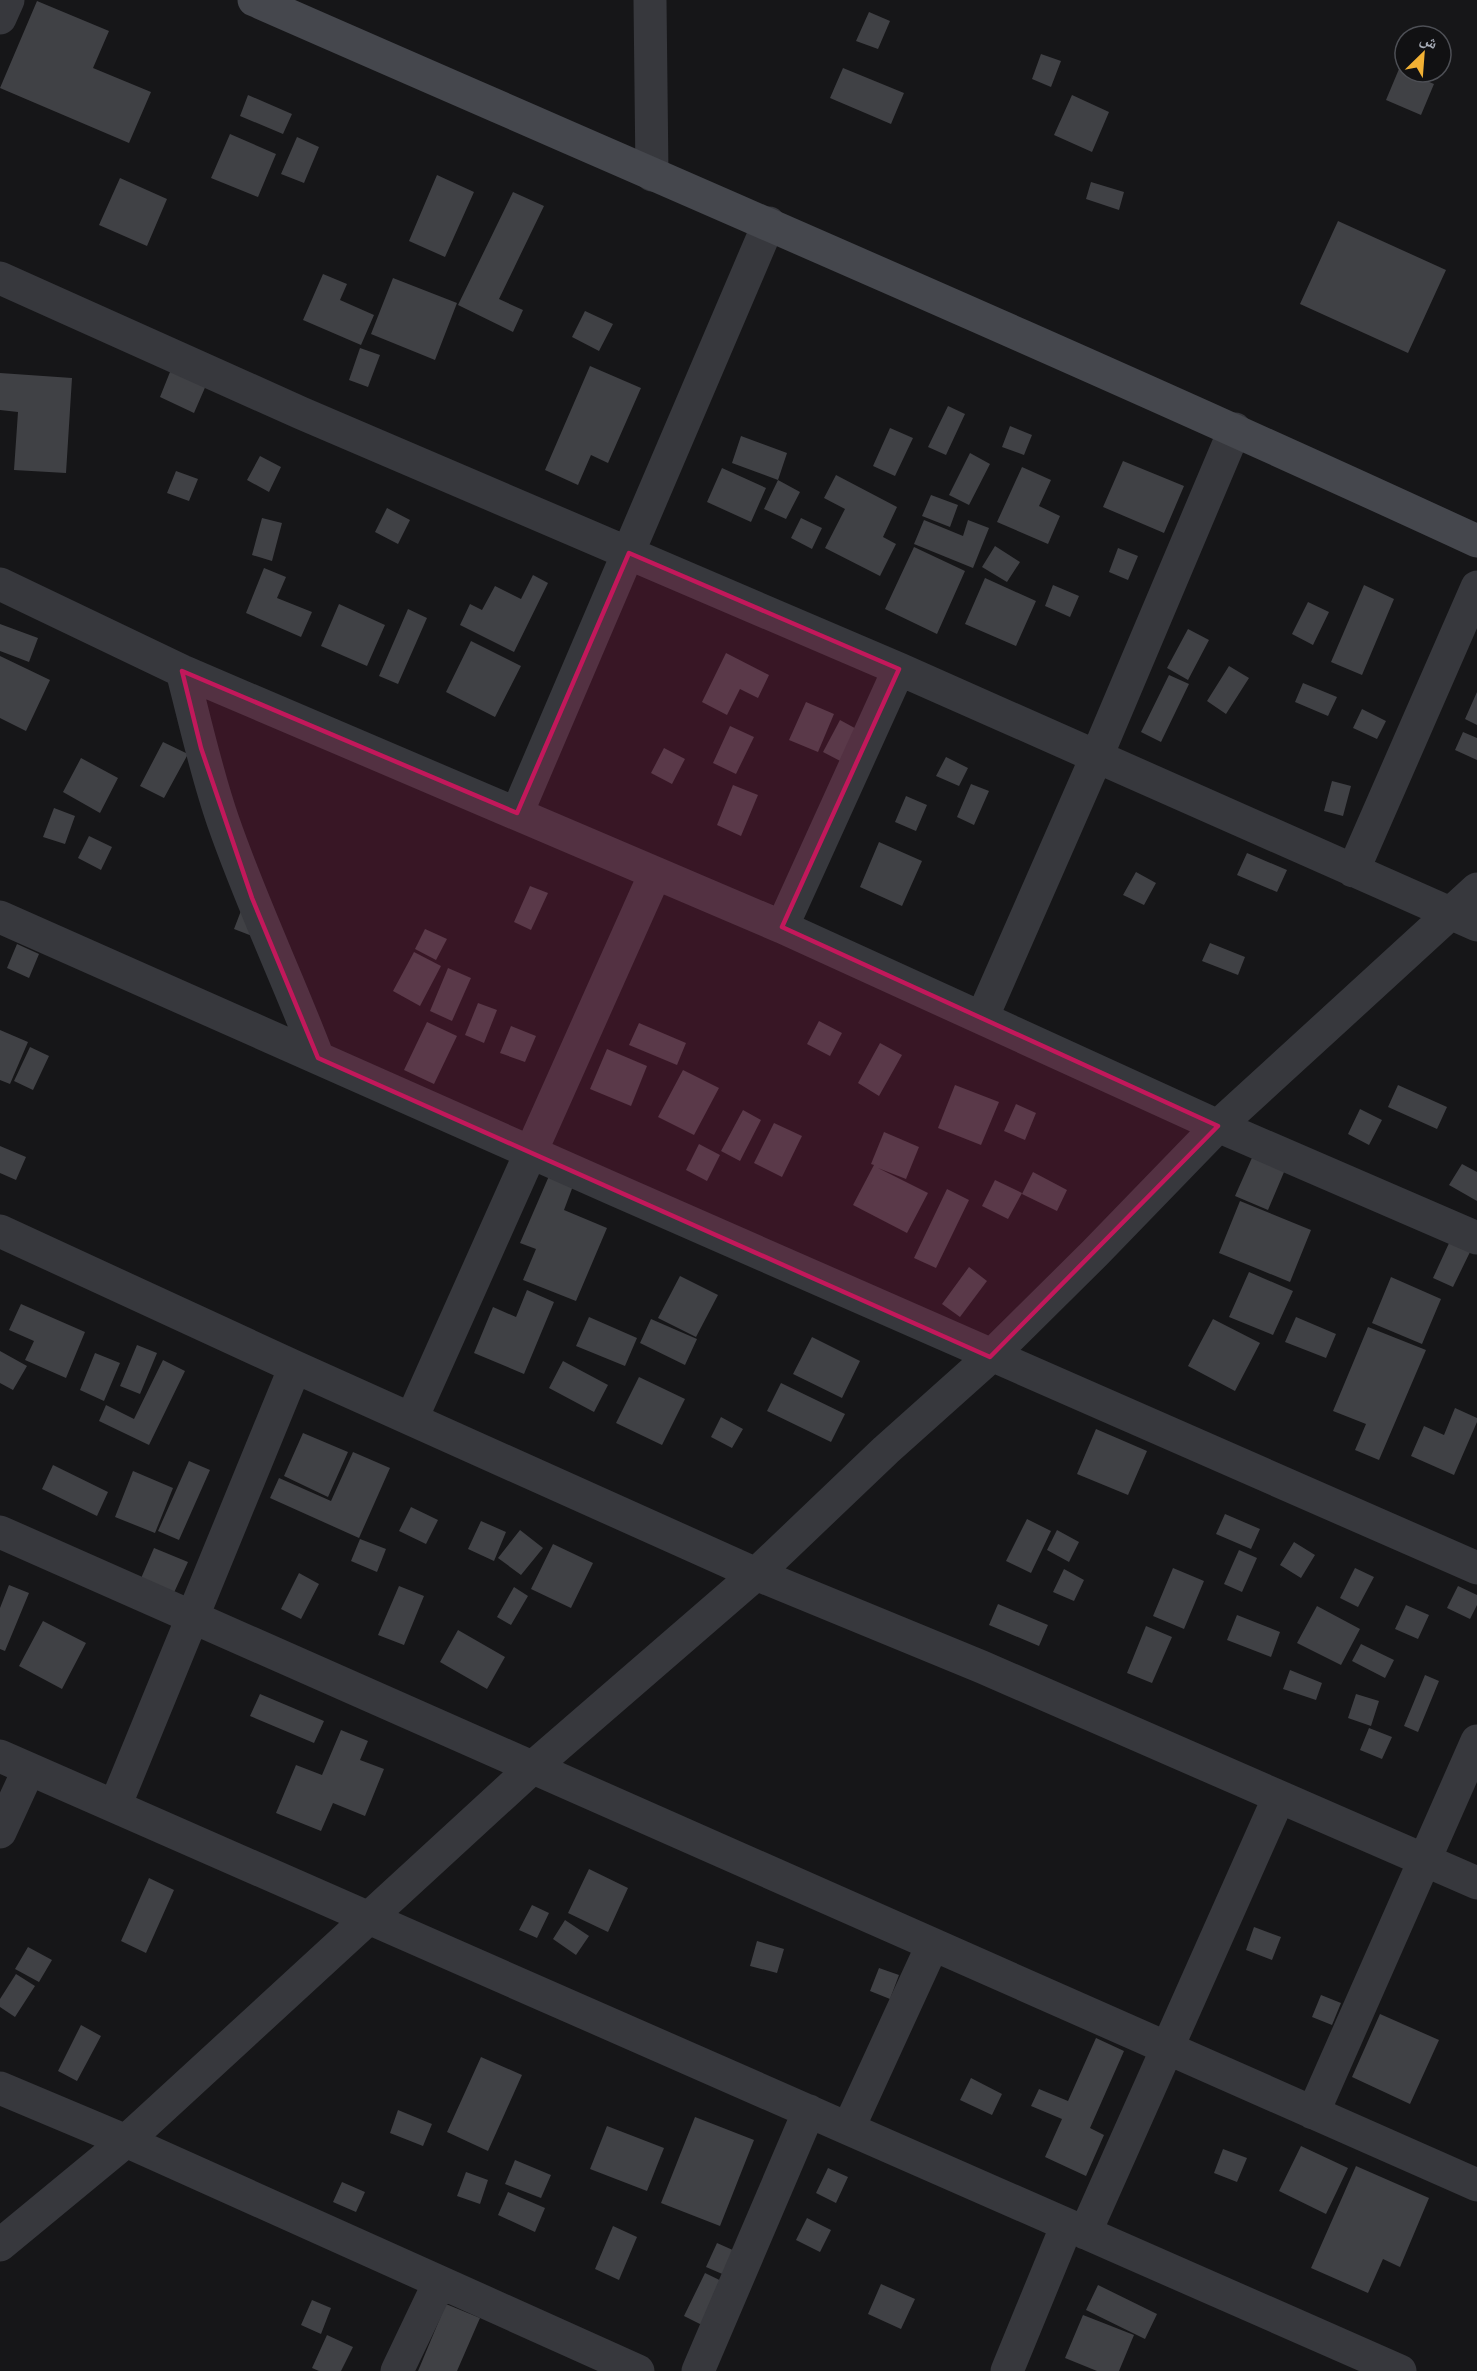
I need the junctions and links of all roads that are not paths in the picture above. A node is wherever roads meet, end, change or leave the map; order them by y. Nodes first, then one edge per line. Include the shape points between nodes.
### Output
1 (8, 0) edge
2 (254, 0) edge
3 (650, 0) edge
4 (0, 18) edge
5 (652, 175) junction
6 (769, 223) junction
7 (0, 278) edge
8 (1235, 429) junction
9 (1477, 541) edge
10 (628, 553) junction
11 (0, 585) edge
12 (1477, 587) edge
13 (899, 669) junction
14 (182, 671) junction
15 (1096, 758) junction
16 (517, 813) junction
17 (1353, 871) junction
18 (655, 874) junction
19 (1477, 888) edge
20 (0, 918) edge
21 (1464, 919) edge
22 (782, 927) junction
23 (982, 1018) junction
24 (318, 1058) junction
25 (1218, 1126) junction
26 (532, 1151) junction
27 (0, 1231) edge
28 (1477, 1238) edge
29 (990, 1357) junction
30 (295, 1367) junction
31 (412, 1418) junction
32 (0, 1532) edge
33 (1477, 1568) edge
34 (756, 1574) junction
35 (193, 1617) junction
36 (1477, 1741) edge
37 (0, 1756) edge
38 (533, 1767) junction
39 (29, 1768) junction
40 (1279, 1797) junction
41 (115, 1806) junction
42 (0, 1832) edge
43 (1424, 1860) junction
44 (1477, 1883) edge
45 (368, 1918) junction
46 (932, 1946) junction
47 (1167, 2048) junction
48 (0, 2088) edge
49 (809, 2111) junction
50 (1313, 2113) junction
51 (849, 2127) junction
52 (126, 2141) junction
53 (1477, 2185) edge
54 (1076, 2229) junction
55 (0, 2245) edge
56 (439, 2283) junction
57 (397, 2371) edge
58 (638, 2371) edge
59 (698, 2371) edge
60 (1007, 2371) edge
61 (1400, 2371) edge

1 - 4 street
2 - 5 main road
3 - 5 street
5 - 6 main road
6 - 8 main road
6 - 10 street
7 - 10 street
8 - 9 main road
8 - 15 street
10 - 13 street
10 - 16 street
11 - 14 street
12 - 17 street
13 - 15 street
13 - 22 street
14 - 16 street
14 - 24 street via 223,820
15 - 17 street
15 - 23 street
16 - 18 street
17 - 21 street
18 - 22 street
18 - 26 street
19 - 21 street
20 - 24 street
21 - 25 street
22 - 23 street
23 - 25 street
24 - 26 street
25 - 28 street
25 - 29 street
26 - 29 street
26 - 31 street
27 - 30 street
29 - 33 street
29 - 34 street
30 - 31 street
30 - 35 street
31 - 34 street
32 - 35 street
34 - 38 street
34 - 40 street via 982,1667
35 - 38 street
35 - 41 street
36 - 43 street
37 - 39 street
38 - 45 street
38 - 46 street
39 - 41 street
39 - 42 street
40 - 43 street
40 - 47 street
41 - 45 street
43 - 44 street
43 - 50 street
45 - 49 street
45 - 52 street
46 - 47 street
46 - 51 street
47 - 50 street
47 - 54 street
48 - 52 street
49 - 51 street
49 - 59 street
50 - 53 street
51 - 54 street
52 - 55 street
52 - 56 street
54 - 60 street
54 - 61 street
56 - 57 street
56 - 58 street

